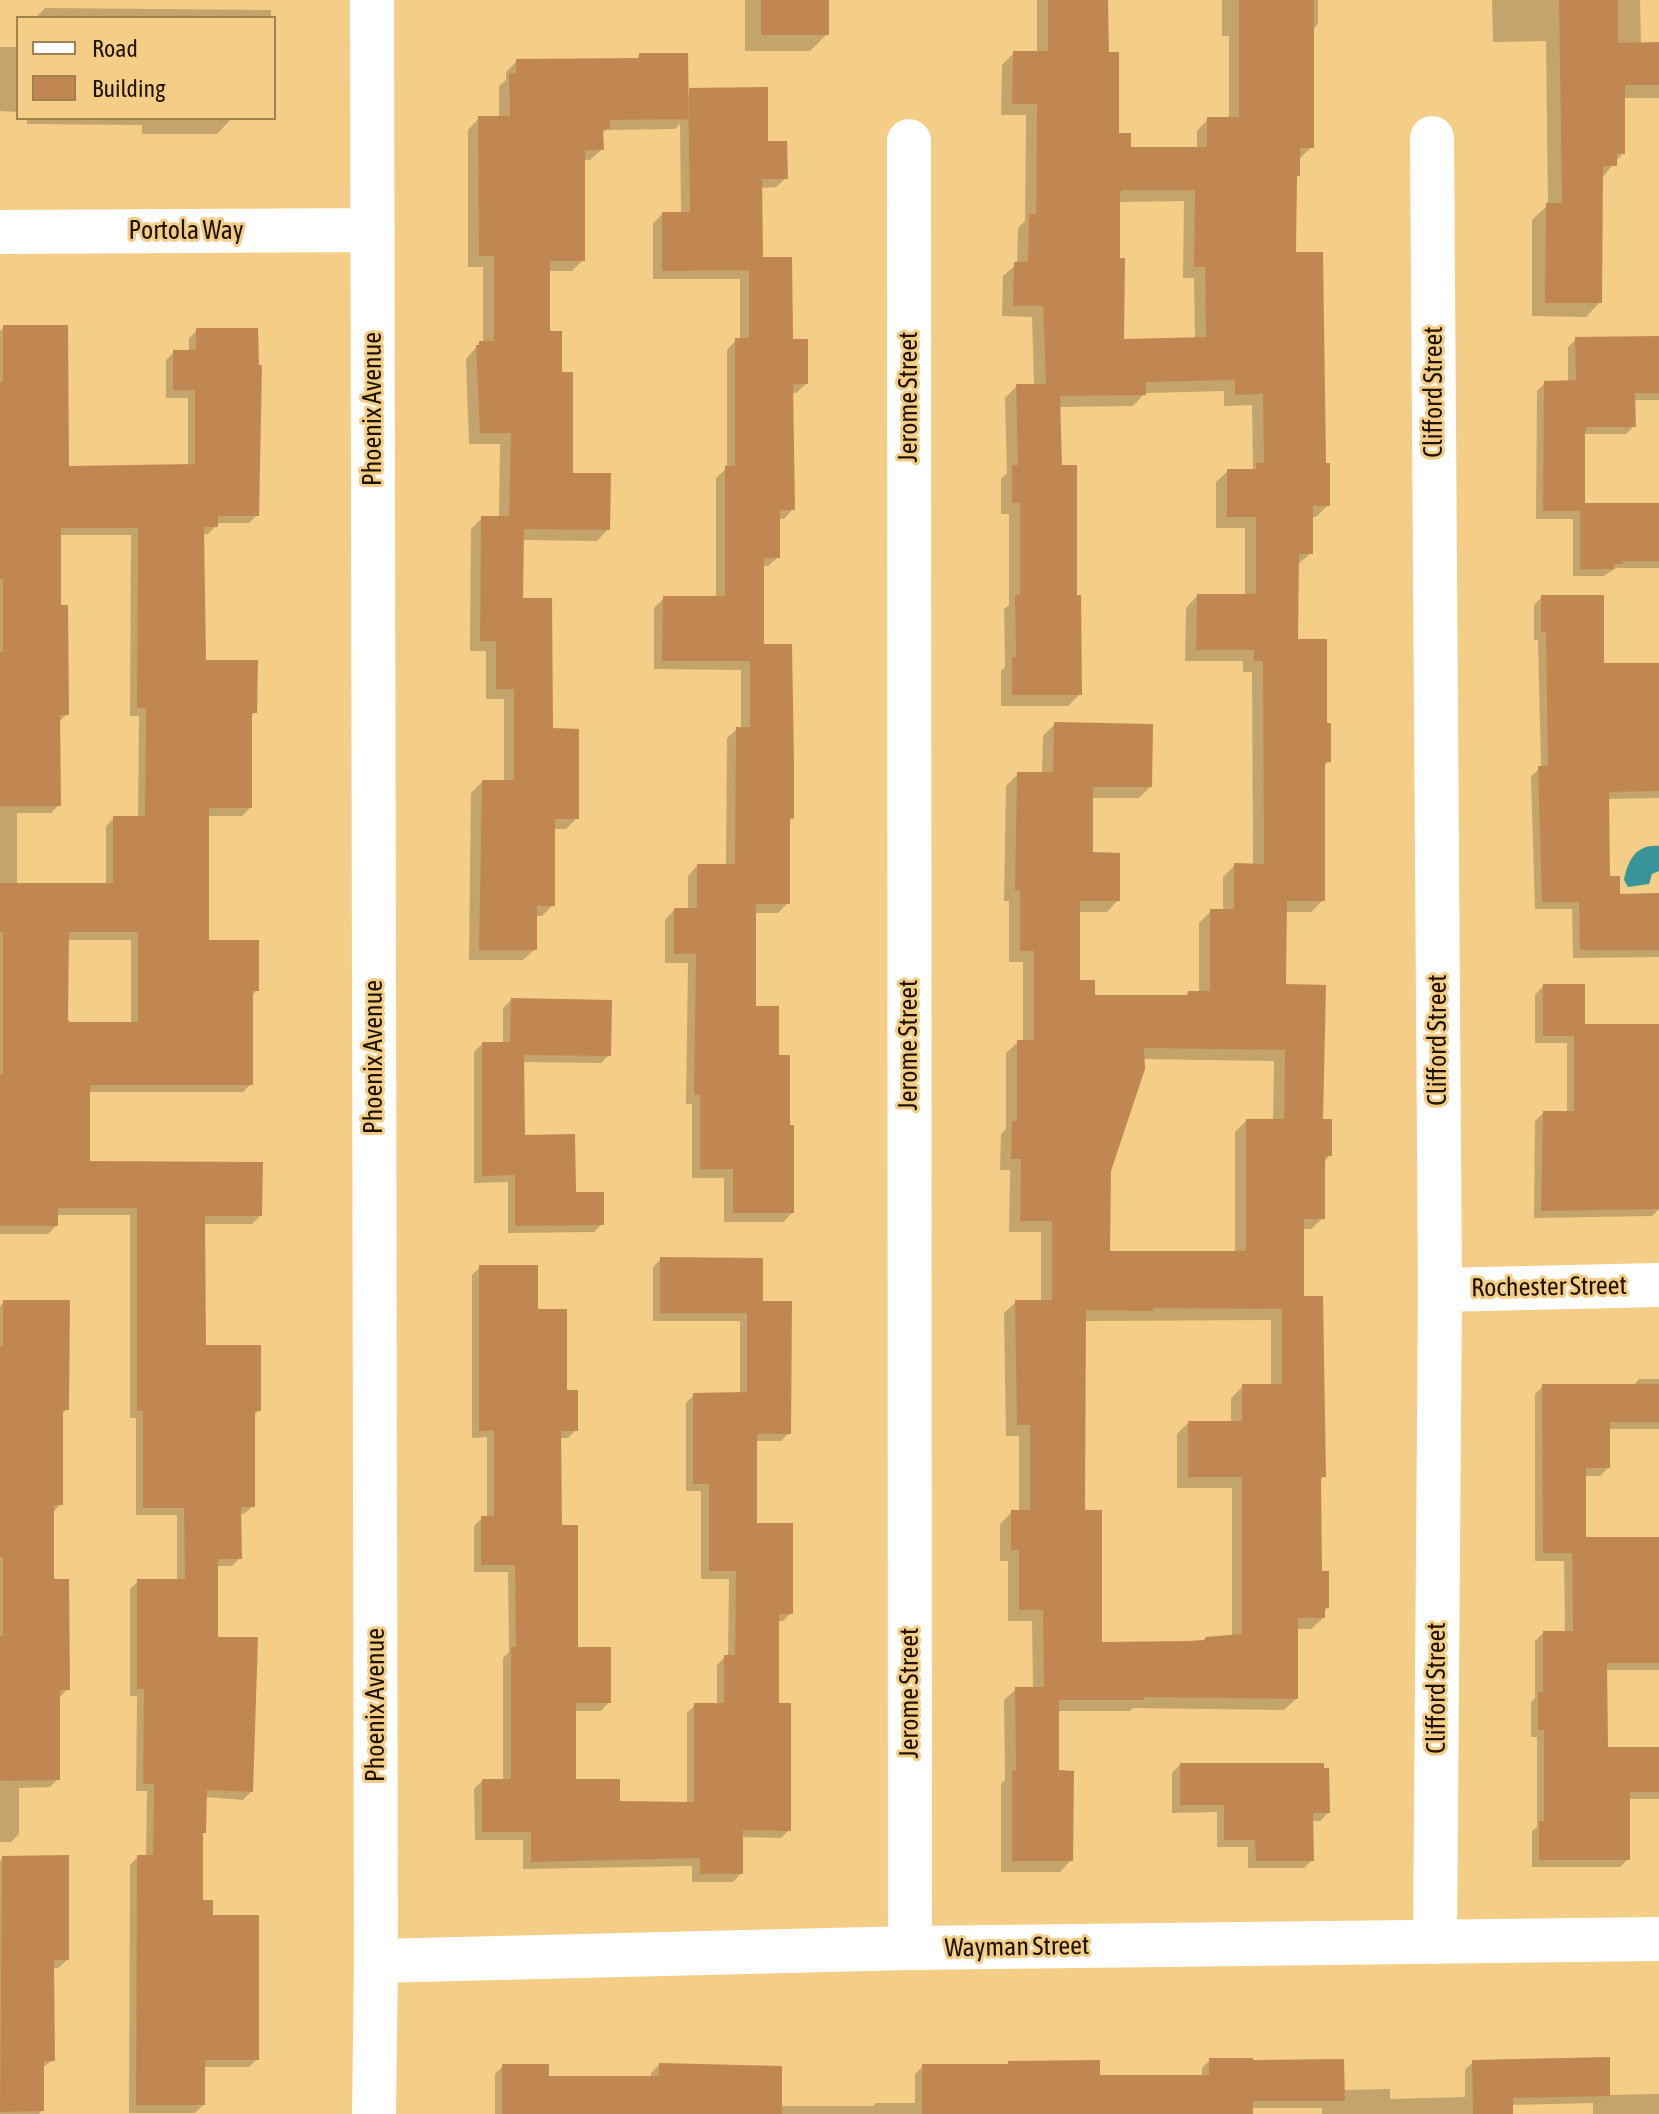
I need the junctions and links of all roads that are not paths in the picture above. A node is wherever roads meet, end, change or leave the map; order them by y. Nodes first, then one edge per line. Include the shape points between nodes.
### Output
1 (372, 0) edge
2 (1432, 138) dead end
3 (909, 141) dead end
4 (373, 230) junction
5 (0, 232) edge
6 (1659, 1285) edge
7 (1440, 1290) junction
8 (1659, 1939) edge
9 (1435, 1942) junction
10 (910, 1948) junction
11 (376, 1961) junction
12 (374, 2114) edge

1 - 4 street, Phoenix Avenue
2 - 7 street, Clifford Street
3 - 10 street, Jerome Street
4 - 5 street, Portola Way
4 - 11 street, Phoenix Avenue
6 - 7 street, Rochester Street
7 - 9 street, Clifford Street
8 - 9 street, Wayman Street
9 - 10 street, Wayman Street
10 - 11 street, Wayman Street
11 - 12 street, Phoenix Avenue

